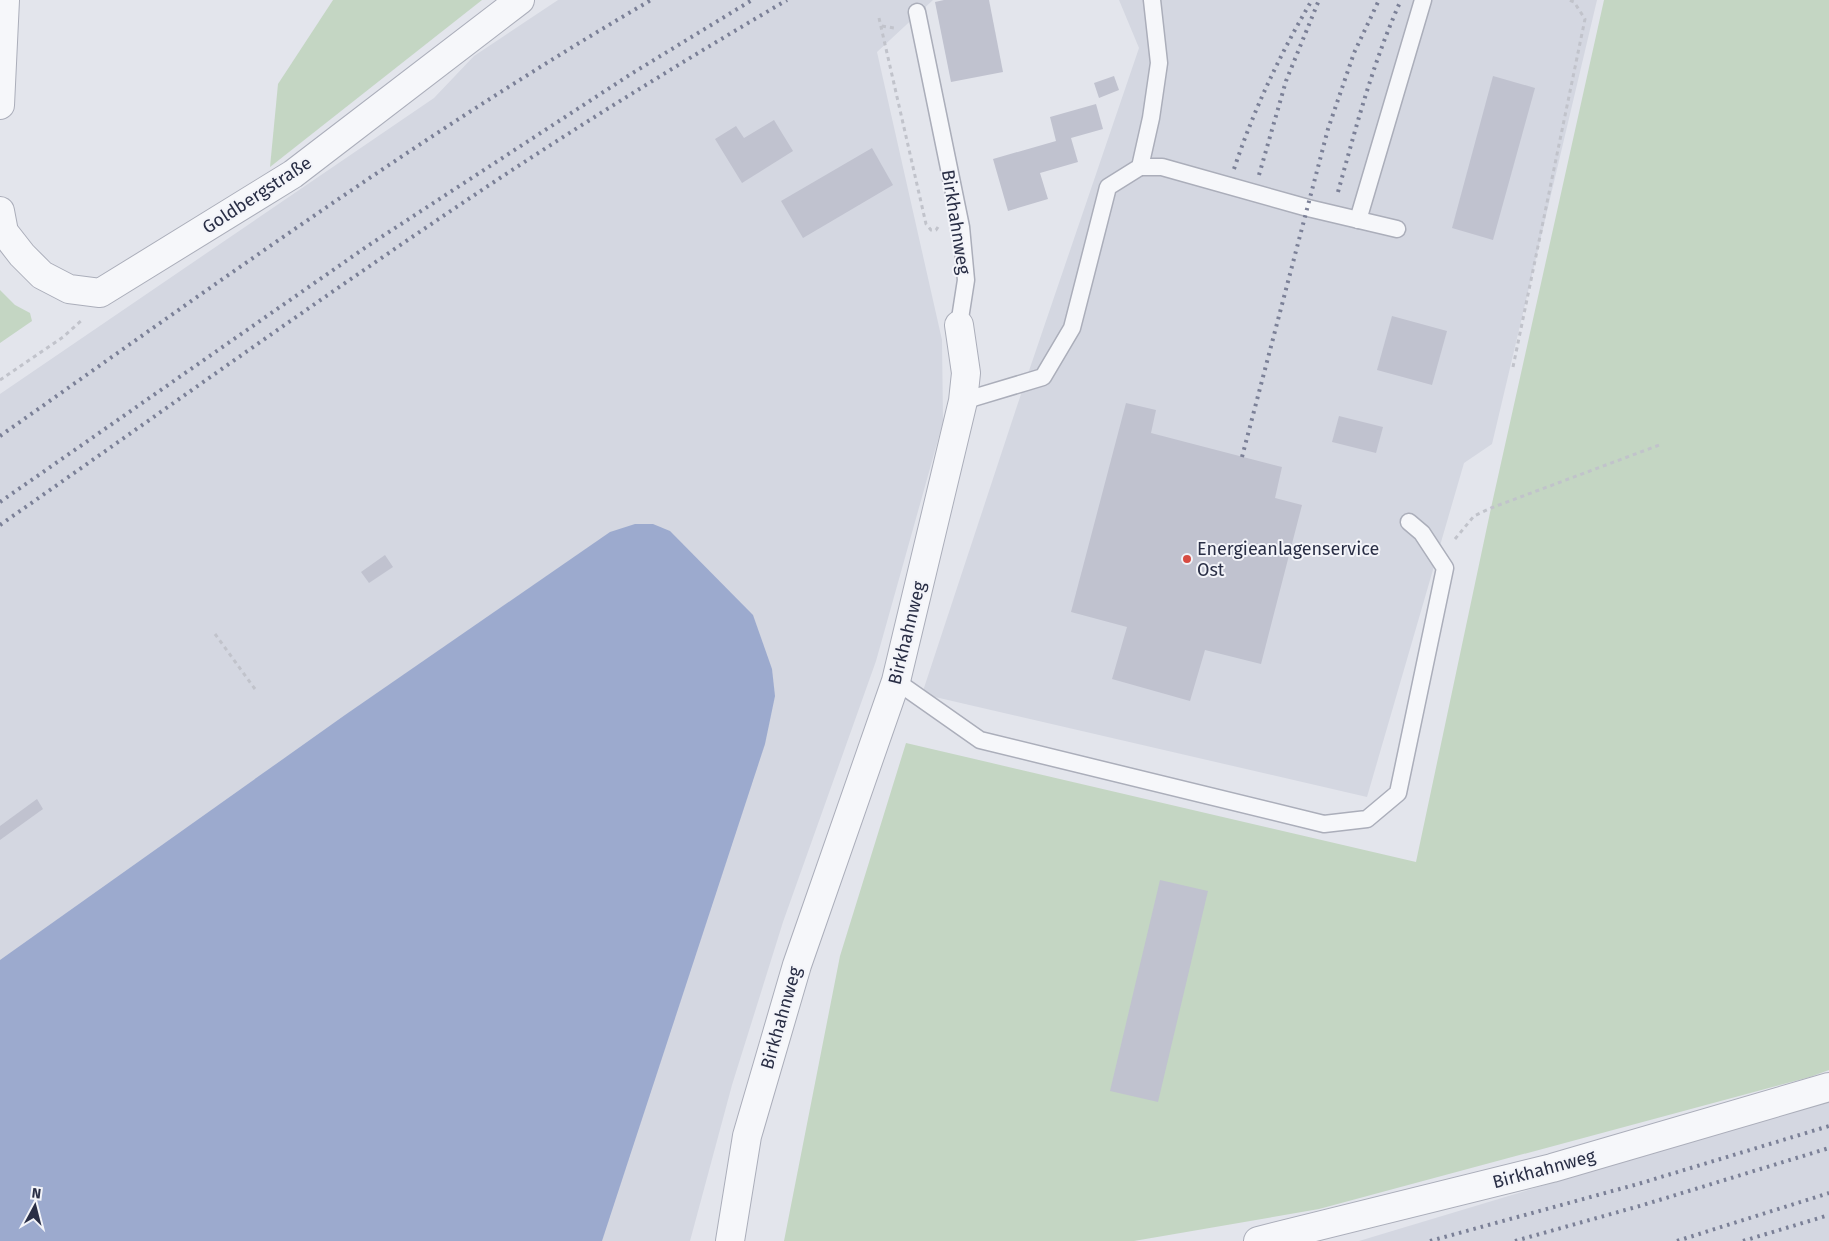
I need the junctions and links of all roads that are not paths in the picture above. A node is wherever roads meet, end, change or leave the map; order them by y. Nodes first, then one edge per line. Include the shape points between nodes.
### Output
1 (5, 0) edge
2 (520, 0) edge
3 (1152, 0) edge
4 (1423, 0) edge
5 (917, 12) dead end
6 (0, 105) edge
7 (1140, 167) junction
8 (0, 211) edge
9 (1358, 220) junction
10 (1398, 229) dead end
11 (959, 325) joint
12 (963, 401) junction
13 (1409, 522) dead end
14 (896, 681) junction
15 (1829, 1088) edge
16 (730, 1241) edge
17 (1258, 1241) edge

1 - 6 street
2 - 8 street, Goldbergstraße via 293,174 100,294 69,289 42,275 4,232
3 - 7 lane via 1159,63 1152,118
4 - 9 lane
5 - 11 lane, Birkhahnweg via 961,227 966,280
7 - 9 lane via 1162,167
7 - 12 lane via 1108,187 1072,328 1043,377
9 - 10 lane
11 - 12 street, Birkhahnweg via 966,374
12 - 14 street, Birkhahnweg
13 - 14 lane via 1422,533 1445,568 1398,792 1367,819 1324,824 980,740
14 - 16 street, Birkhahnweg via 794,974 747,1136
15 - 17 street, Birkhahnweg via 1552,1168

